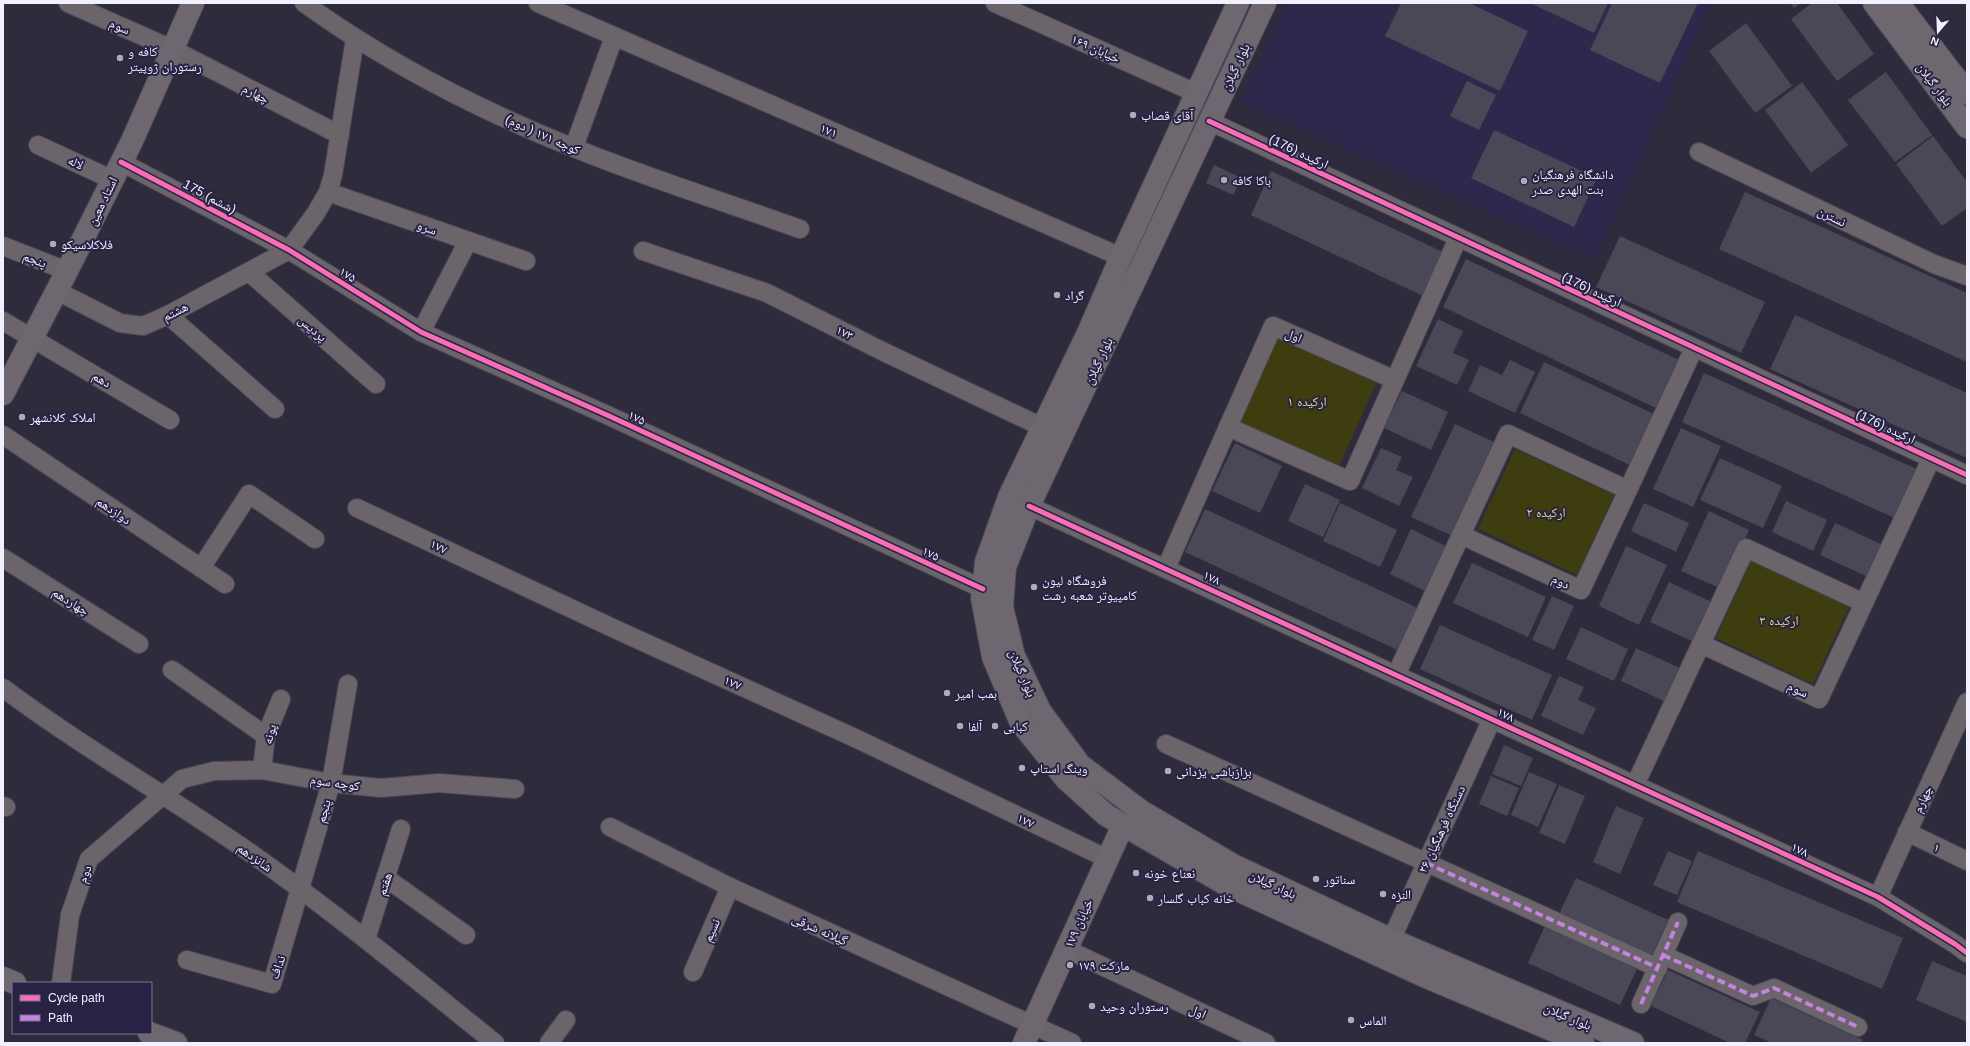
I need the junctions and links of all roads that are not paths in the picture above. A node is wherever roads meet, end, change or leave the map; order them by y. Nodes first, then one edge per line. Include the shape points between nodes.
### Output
1 (68, 3) edge
2 (193, 3) edge
3 (304, 3) edge
4 (538, 3) edge
5 (995, 3) edge
6 (1238, 3) edge
7 (1265, 3) edge
8 (1874, 3) edge
9 (1898, 3) edge
10 (614, 37) junction
11 (355, 39) junction
12 (172, 49) junction
13 (1966, 89) edge
14 (1196, 93) junction
15 (1209, 121) junction
16 (1967, 127) edge
17 (340, 135) junction
18 (38, 145) dead end
19 (574, 147) junction
20 (1699, 152) dead end
21 (117, 171) junction
22 (328, 192) junction
23 (800, 229) dead end
24 (1458, 238) junction
25 (468, 241) junction
26 (3, 246) edge
27 (289, 250) junction
28 (643, 251) dead end
29 (1120, 256) junction
30 (526, 261) dead end
31 (67, 271) junction
32 (249, 272) junction
33 (1967, 276) edge
34 (57, 291) junction
35 (168, 315) junction
36 (3, 321) edge
37 (421, 332) junction
38 (33, 338) junction
39 (1694, 348) junction
40 (1395, 380) junction
41 (376, 384) dead end
42 (3, 394) edge
43 (275, 409) dead end
44 (170, 420) dead end
45 (1042, 427) junction
46 (1228, 427) junction
47 (3, 435) edge
48 (1931, 459) junction
49 (1967, 475) edge
50 (1628, 490) junction
51 (1029, 506) junction
52 (357, 508) dead end
53 (1462, 534) junction
54 (315, 539) dead end
55 (3, 558) edge
56 (201, 568) junction
57 (1166, 568) junction
58 (225, 584) dead end
59 (983, 589) junction
60 (1864, 603) junction
61 (139, 644) dead end
62 (1701, 644) junction
63 (172, 670) dead end
64 (1396, 675) junction
65 (348, 684) dead end
66 (3, 688) edge
67 (281, 699) dead end
68 (1967, 702) edge
69 (1492, 719) junction
70 (1960, 735) edge
71 (266, 736) junction
72 (1166, 744) dead end
73 (262, 770) junction
74 (331, 783) junction
75 (1635, 785) junction
76 (515, 789) dead end
77 (162, 796) junction
78 (1124, 825) junction
79 (610, 827) dead end
80 (402, 829) dead end
81 (1907, 832) junction
82 (1108, 859) junction
83 (1967, 861) edge
84 (1426, 863) junction
85 (386, 878) junction
86 (730, 887) junction
87 (300, 890) junction
88 (1878, 897) junction
89 (1678, 922) dead end
90 (466, 936) dead end
91 (366, 939) junction
92 (1066, 949) junction
93 (1387, 949) junction
94 (1967, 953) edge
95 (187, 960) dead end
96 (1660, 961) junction
97 (693, 972) dead end
98 (3, 978) edge
99 (13, 982) edge
100 (61, 982) edge
101 (1641, 1004) dead end
102 (566, 1020) dead end
103 (1858, 1027) dead end
104 (152, 1034) edge
105 (1028, 1034) edge
106 (176, 1043) edge
107 (495, 1043) edge
108 (549, 1043) edge
109 (1072, 1043) edge
110 (1266, 1043) edge
111 (1583, 1043) edge
112 (1633, 1043) edge

1 - 12 street, سوم
2 - 12 main road, استاد معین
3 - 11 street, کوچه ۱۷۱ ( دوم)
4 - 10 street, ۱۷۱
5 - 14 street, خیابان ۱۶۹
6 - 14 main road, بلوار گیلان
7 - 15 main road, بلوار گیلان
8 - 16 main road, بلوار گیلان
9 - 13 main road, بلوار گیلان
10 - 19 street
10 - 29 street, ۱۷۱
11 - 17 street
11 - 19 street, کوچه ۱۷۱ ( دوم) via 454,94
12 - 17 street, چهارم
12 - 21 main road, استاد معین
14 - 29 main road, بلوار گیلان
15 - 24 street, ارکیده (176)
15 - 51 main road, بلوار گیلان
17 - 22 street
18 - 21 street, لاله
19 - 23 street, کوچه ۱۷۱ ( دوم)
20 - 33 street, نسترن via 1934,264
21 - 27 street, 175 (ششم)
21 - 31 main road, استاد معین
22 - 25 street, سرو
22 - 27 street
24 - 39 street, ارکیده (176)
24 - 40 street
25 - 30 street, سرو
25 - 37 street
26 - 31 street, پنجم
27 - 32 street, هشتم
27 - 37 street, ۱۷۵
28 - 45 street, ۱۷۳ via 767,293
29 - 45 main road, بلوار گیلان via 1088,333
31 - 34 main road, استاد معین
32 - 35 street, هشتم
32 - 41 street, پردیس
34 - 35 street, هشتم via 120,323 144,326
34 - 38 main road, استاد معین
35 - 43 street
36 - 38 street
37 - 59 street, ۱۷۵
38 - 42 main road, استاد معین
38 - 44 street, دهم
39 - 48 street, ارکیده (176)
39 - 50 street, دوم
40 - 46 street, اول via 1273,326
40 - 46 street via 1350,481
45 - 59 main road, بلوار گیلان via 1009,497 986,562
46 - 57 street, اول
47 - 56 street, دوازدهم
48 - 49 street, ارکیده (176)
48 - 60 street, سوم
50 - 53 street, دوم via 1581,590
50 - 53 street via 1508,434
51 - 57 street, ۱۷۸
51 - 93 main road, بلوار گیلان via 1005,566 1002,607 1014,656 1040,711 1080,765 1141,811 1233,865
52 - 82 street, ۱۷۷ via 855,738
53 - 64 street
54 - 56 street via 248,494
55 - 61 street, چهاردهم
56 - 58 street, دوازدهم
57 - 64 street, ۱۷۸
59 - 78 main road, بلوار گیلان via 982,598 993,657 1021,723 1066,779 1106,815
60 - 62 street via 1746,548
60 - 62 street, سوم via 1819,699
62 - 75 street
63 - 71 street
64 - 69 street, ۱۷۸
65 - 74 street, پنجم
66 - 77 street, شانزدهم
67 - 71 street, پونه
68 - 70 street, چهارم
69 - 75 street, ۱۷۸
69 - 84 street, ۲۶ دستگاه فرهنگیان
70 - 81 street, چهارم
71 - 73 street, پونه
72 - 84 street
73 - 74 street, کوچه سوم
73 - 77 street, کوچه سوم via 214,771 182,779
74 - 76 street, کوچه سوم via 381,788 439,784
74 - 87 street, پنجم
75 - 88 street, ۱۷۸
77 - 87 street, شانزدهم via 248,852
77 - 100 street, دوم via 89,859 70,915
78 - 82 main road, خیابان ۱۷۹
78 - 93 main road, بلوار گیلان via 1227,885
79 - 86 street, گیلانه شرقی
80 - 85 street, هفتم
81 - 83 street, ۱
81 - 88 street, چهارم
82 - 92 main road, خیابان ۱۷۹
84 - 93 street, ۲۶ دستگاه فرهنگیان
84 - 96 street
85 - 90 street
85 - 91 street, هفتم
86 - 97 street, نسیم
86 - 105 street, گیلانه شرقی
87 - 91 street, شانزدهم
87 - 95 street, نداف via 272,984
88 - 94 street, ۱۷۸
89 - 96 street
91 - 107 street, شانزدهم
92 - 105 main road, خیابان ۱۷۹
92 - 110 street, اول
93 - 111 main road, بلوار گیلان
93 - 112 main road, بلوار گیلان
96 - 101 street
96 - 103 street via 1753,996 1774,988
98 - 99 main road
102 - 108 street
104 - 106 main road
105 - 109 street, گیلانه شرقی

